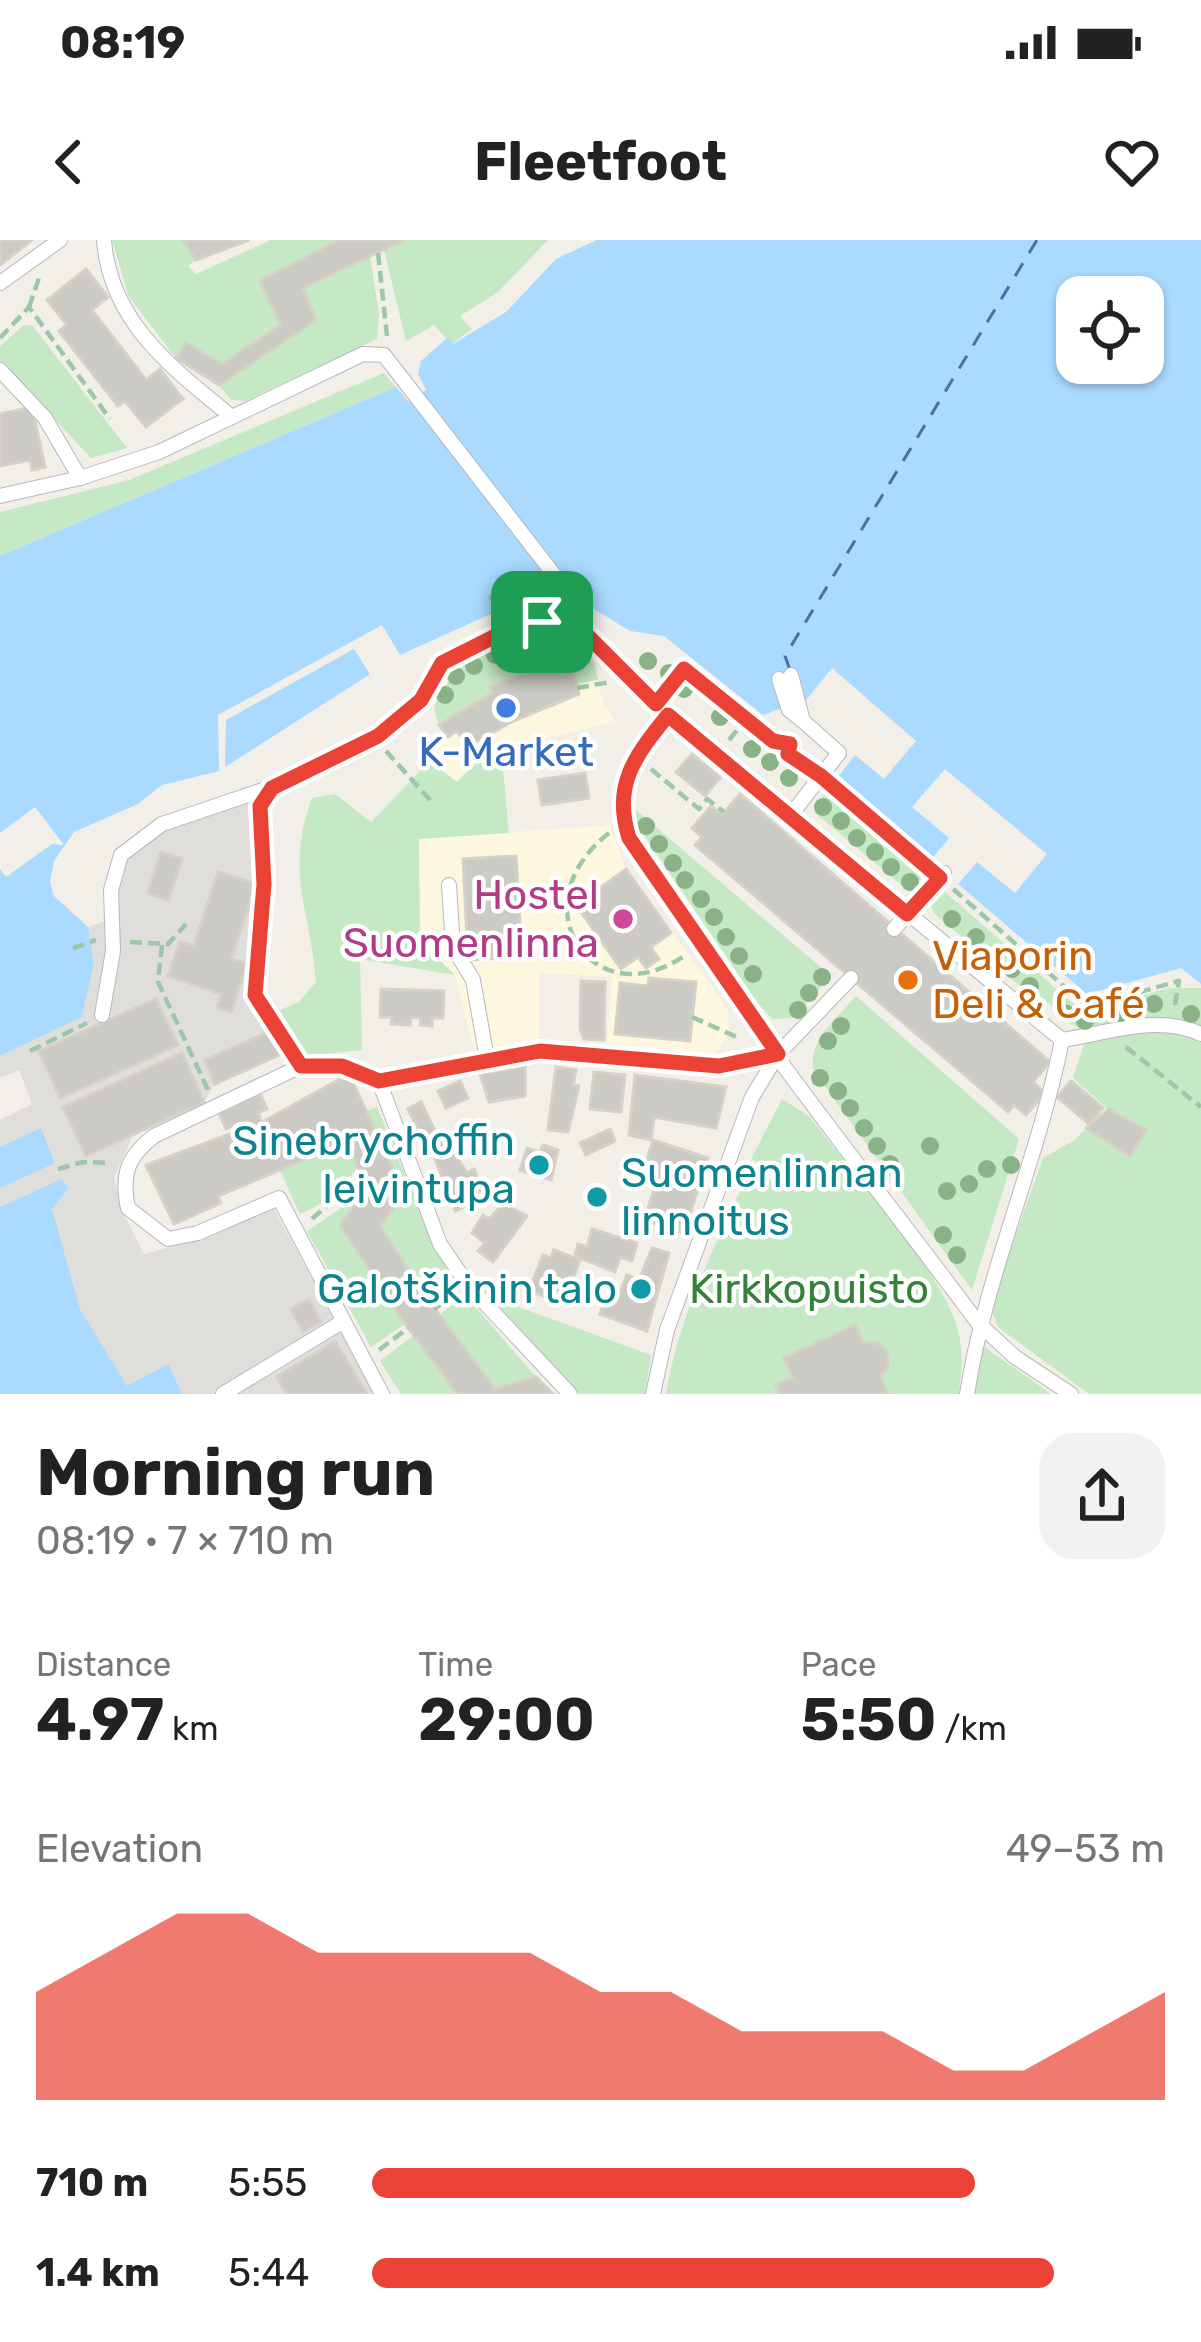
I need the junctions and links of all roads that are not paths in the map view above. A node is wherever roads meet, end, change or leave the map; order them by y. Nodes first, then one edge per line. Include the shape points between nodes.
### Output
1 (60, 240) edge
2 (104, 240) edge
3 (0, 283) edge
4 (0, 370) edge
5 (232, 417) junction
6 (80, 478) junction
7 (0, 496) edge
8 (585, 633) junction
9 (785, 677) dead end
10 (662, 710) junction
11 (272, 788) junction
12 (790, 816) junction
13 (942, 875) road end
14 (448, 885) dead end
15 (907, 914) junction
16 (894, 929) dead end
17 (851, 978) dead end
18 (102, 1015) road end
19 (1201, 1034) edge
20 (1062, 1040) junction
21 (778, 1054) junction
22 (487, 1059) junction
23 (301, 1066) junction
24 (379, 1081) junction
25 (341, 1322) junction
26 (978, 1323) junction
27 (223, 1394) edge
28 (382, 1394) edge
29 (570, 1394) edge
30 (653, 1394) edge
31 (967, 1394) edge
32 (1071, 1394) edge

1 - 3 lane
2 - 5 lane via 106,263 147,345
4 - 6 lane via 45,418
5 - 6 lane
5 - 8 lane via 363,354 384,355 559,581
6 - 7 lane
8 - 10 lane
8 - 11 lane via 519,624 442,663 421,700 378,736
9 - 12 lane via 803,721 839,754
10 - 12 lane
10 - 21 lane via 622,788 625,824 698,946
11 - 18 lane via 163,824 121,855
11 - 23 lane via 260,806 264,884 255,995
12 - 15 lane
13 - 15 lane
14 - 22 lane via 453,947 473,980
15 - 16 lane
15 - 20 lane
17 - 21 lane
19 - 20 lane via 1171,1024
20 - 26 lane
21 - 22 lane via 719,1066 540,1051
21 - 26 lane
21 - 30 lane via 752,1097 667,1330
22 - 24 lane
23 - 24 lane via 342,1066
23 - 25 lane via 154,1136 127,1166 123,1186 128,1208 168,1239 279,1198
24 - 29 lane via 440,1244
25 - 27 lane
25 - 28 lane
26 - 31 lane
26 - 32 lane

